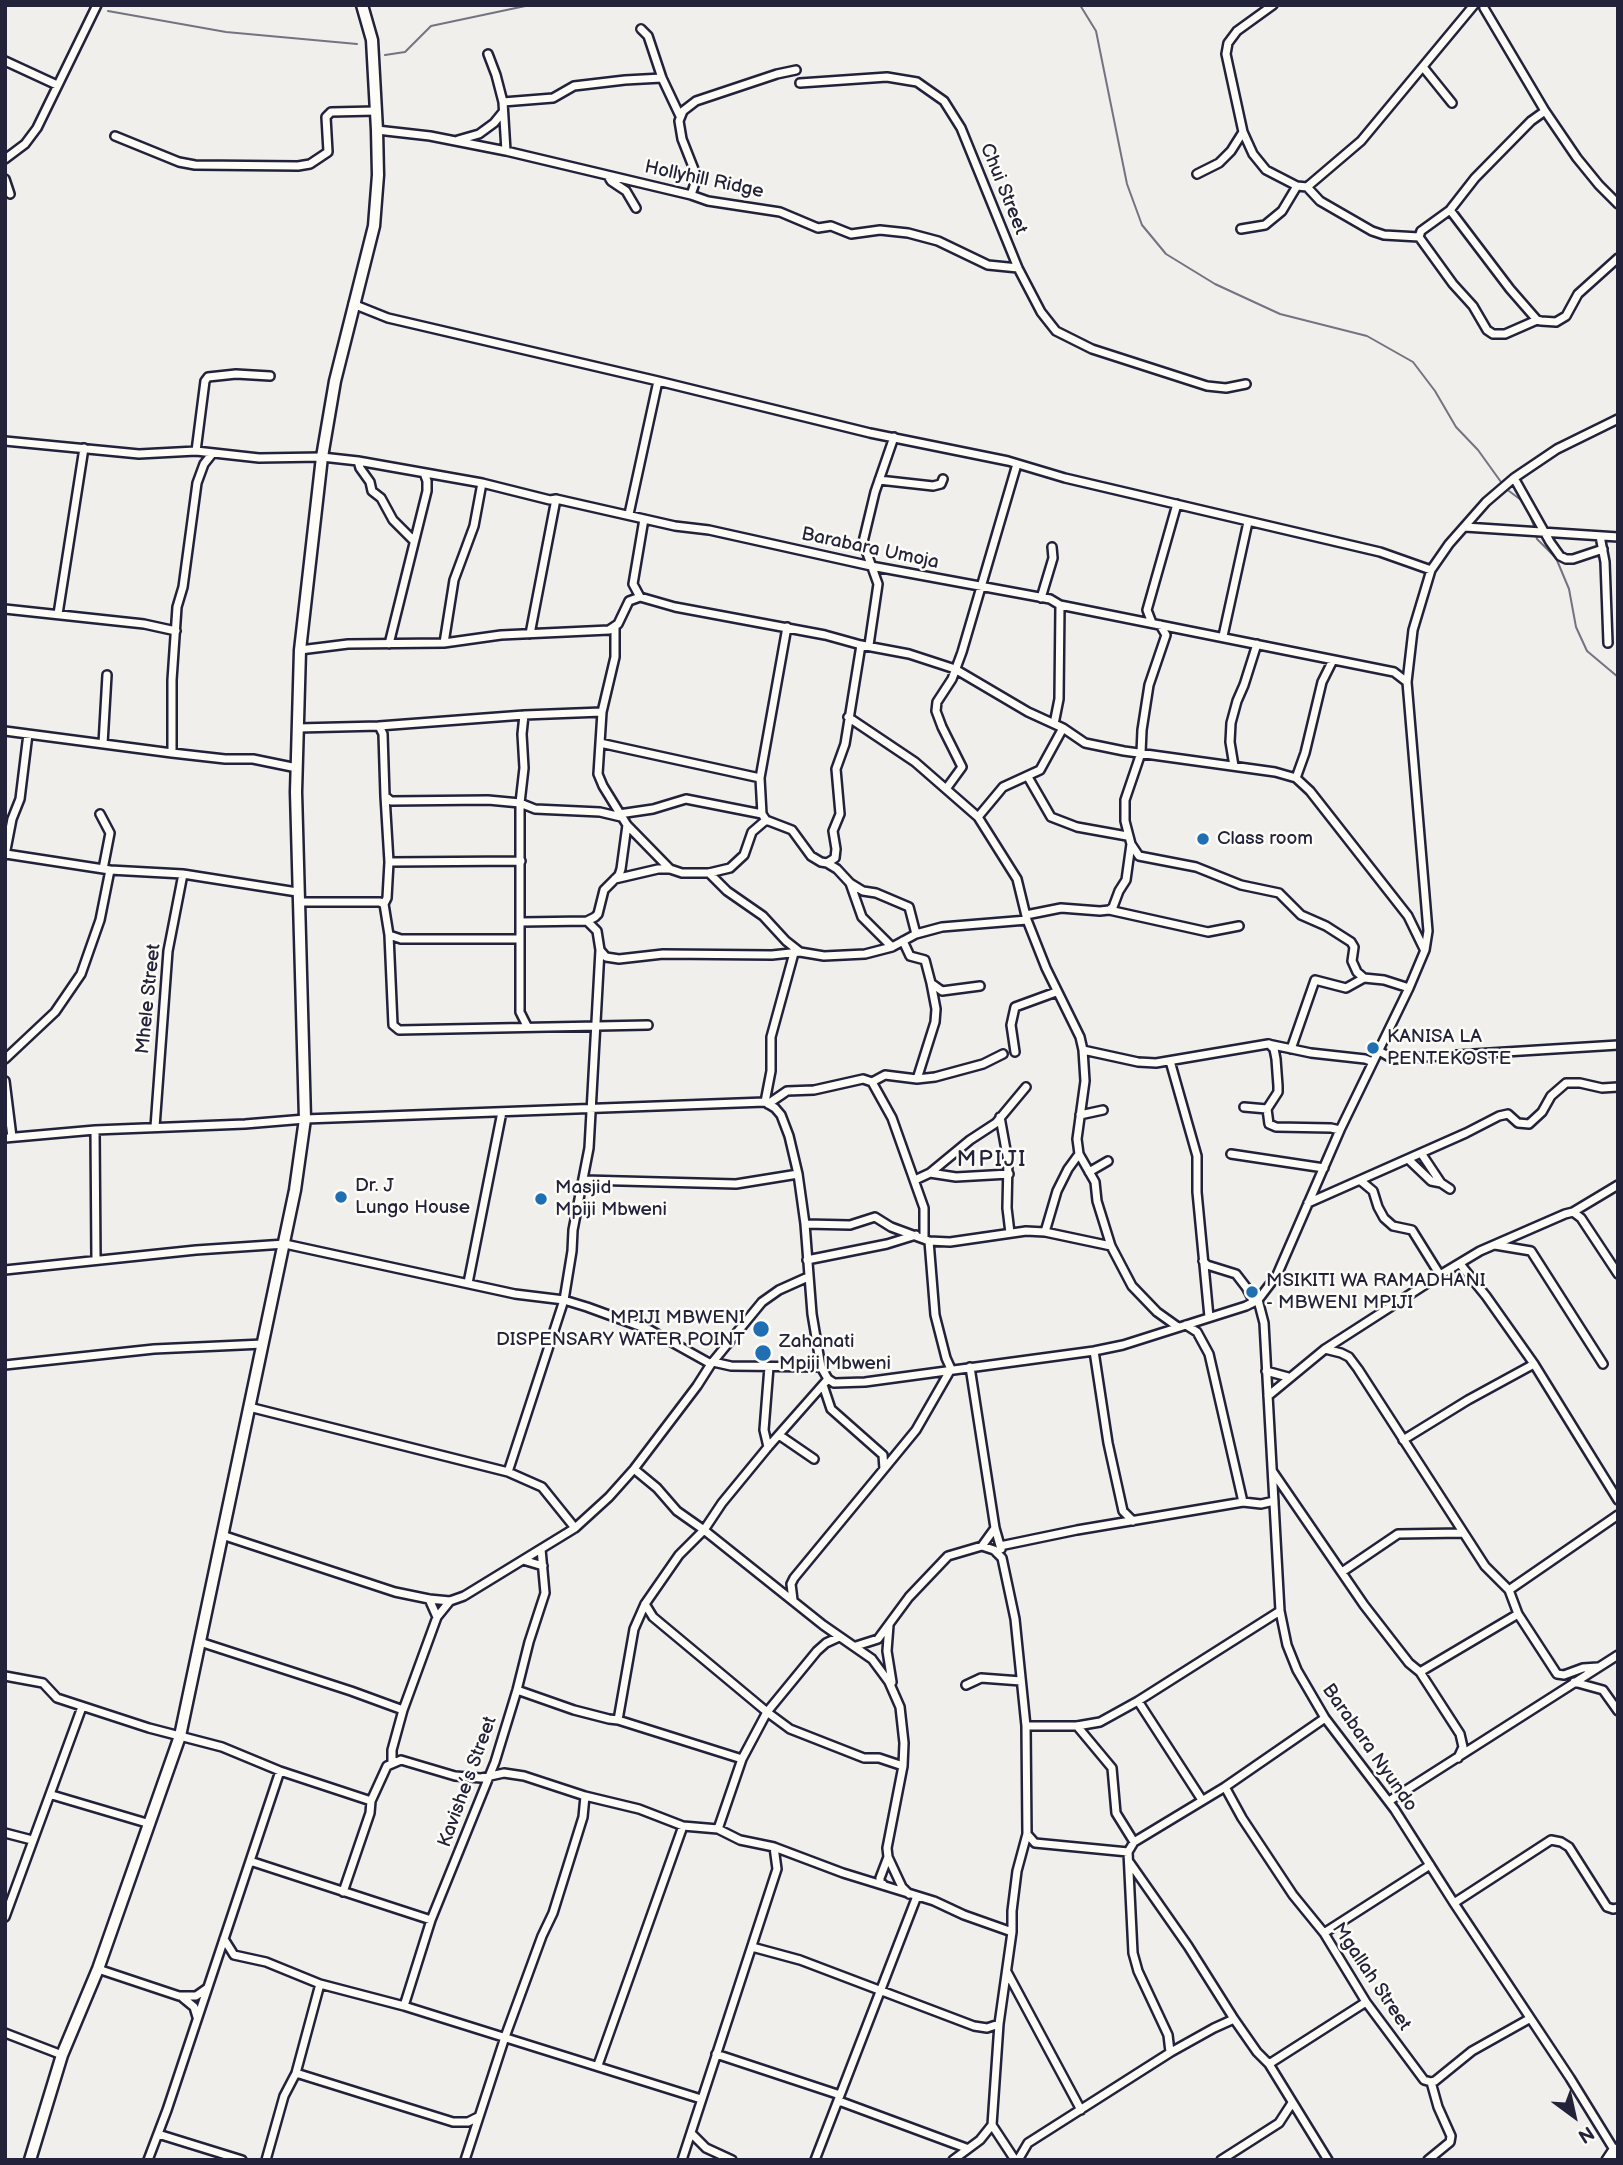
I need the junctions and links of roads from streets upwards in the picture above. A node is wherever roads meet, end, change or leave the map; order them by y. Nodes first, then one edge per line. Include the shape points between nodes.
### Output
1 (97, 5) edge
2 (362, 5) edge
3 (1273, 5) edge
4 (1474, 5) edge
5 (1492, 5) edge
6 (1482, 6) edge
7 (641, 29) dead end
8 (488, 54) dead end
9 (5, 61) edge
10 (1423, 67) junction
11 (796, 70) dead end
12 (662, 78) junction
13 (800, 83) dead end
14 (57, 85) junction
15 (503, 102) junction
16 (1452, 103) dead end
17 (376, 111) junction
18 (1545, 111) junction
19 (503, 112) junction
20 (680, 116) junction
21 (377, 130) junction
22 (1243, 132) junction
23 (115, 136) dead end
24 (452, 141) junction
25 (506, 152) junction
26 (5, 159) edge
27 (1197, 174) dead end
28 (608, 176) junction
29 (5, 179) edge
30 (1297, 186) junction
31 (1307, 187) junction
32 (10, 194) dead end
33 (691, 195) junction
34 (1618, 204) edge
35 (636, 208) dead end
36 (1450, 210) junction
37 (1241, 229) dead end
38 (1419, 237) junction
39 (1618, 258) edge
40 (1018, 268) junction
41 (354, 304) junction
42 (1536, 320) junction
43 (270, 376) dead end
44 (658, 381) junction
45 (1246, 384) dead end
46 (1618, 419) edge
47 (894, 437) junction
48 (5, 441) edge
49 (84, 448) junction
50 (196, 452) junction
51 (212, 454) junction
52 (322, 457) junction
53 (358, 461) junction
54 (1017, 464) junction
55 (424, 473) junction
56 (1514, 478) junction
57 (943, 479) dead end
58 (880, 480) junction
59 (482, 483) junction
60 (556, 499) junction
61 (1177, 504) junction
62 (629, 514) junction
63 (644, 519) junction
64 (1248, 522) junction
65 (1465, 527) junction
66 (1547, 533) junction
67 (1600, 536) junction
68 (1618, 537) edge
69 (413, 540) junction
70 (1052, 547) dead end
71 (1603, 550) junction
72 (871, 566) junction
73 (1431, 570) junction
74 (981, 587) junction
75 (636, 595) junction
76 (1041, 598) junction
77 (1060, 605) junction
78 (5, 609) edge
79 (58, 614) junction
80 (1156, 624) junction
81 (787, 627) junction
82 (615, 628) junction
83 (1175, 628) junction
84 (176, 631) junction
85 (530, 634) junction
86 (1166, 635) junction
87 (1223, 636) junction
88 (444, 643) junction
89 (1608, 643) dead end
90 (389, 644) junction
91 (1257, 644) junction
92 (865, 645) junction
93 (300, 650) junction
94 (1333, 660) junction
95 (1409, 667) junction
96 (955, 668) junction
97 (1394, 672) junction
98 (107, 675) dead end
99 (1407, 682) junction
100 (602, 712) junction
101 (524, 715) junction
102 (848, 717) junction
103 (1054, 724) junction
104 (379, 726) junction
105 (298, 728) junction
106 (1063, 729) junction
107 (5, 731) edge
108 (28, 734) junction
109 (600, 743) junction
110 (103, 744) junction
111 (172, 753) junction
112 (1141, 753) junction
113 (1234, 766) junction
114 (297, 768) junction
115 (1028, 777) junction
116 (760, 778) junction
117 (1296, 778) junction
118 (946, 789) junction
119 (384, 796) junction
120 (520, 803) junction
121 (100, 814) dead end
122 (620, 815) junction
123 (764, 817) junction
124 (978, 817) junction
125 (626, 825) junction
126 (1127, 836) junction
127 (1131, 844) junction
128 (6, 854) edge
129 (835, 858) junction
130 (522, 861) junction
131 (389, 862) junction
132 (827, 863) junction
133 (106, 869) junction
134 (670, 869) junction
135 (837, 869) junction
136 (709, 873) junction
137 (183, 874) junction
138 (615, 879) junction
139 (850, 883) junction
140 (297, 897) junction
141 (384, 904) junction
142 (1109, 910) junction
143 (1027, 917) junction
144 (587, 921) junction
145 (521, 922) junction
146 (1239, 926) dead end
147 (916, 934) junction
148 (389, 935) junction
149 (519, 939) junction
150 (903, 941) junction
151 (892, 947) junction
152 (600, 950) junction
153 (1425, 950) junction
154 (797, 953) junction
155 (1364, 978) junction
156 (931, 983) junction
157 (980, 986) dead end
158 (1409, 988) junction
159 (1056, 992) junction
160 (520, 1012) junction
161 (597, 1025) junction
162 (648, 1025) dead end
163 (527, 1026) junction
164 (511, 1027) junction
165 (1268, 1044) junction
166 (1618, 1045) edge
167 (1083, 1049) junction
168 (1291, 1049) junction
169 (1379, 1051) junction
170 (1014, 1052) dead end
171 (1003, 1054) dead end
172 (5, 1059) edge
173 (1170, 1061) junction
174 (1373, 1062) junction
175 (917, 1079) junction
176 (5, 1082) edge
177 (872, 1082) junction
178 (1026, 1087) dead end
179 (1618, 1087) edge
180 (767, 1103) junction
181 (1244, 1107) dead end
182 (1266, 1109) junction
183 (593, 1110) junction
184 (1103, 1110) dead end
185 (502, 1112) junction
186 (1080, 1115) junction
187 (1000, 1117) junction
188 (305, 1119) junction
189 (155, 1127) junction
190 (95, 1130) junction
191 (1340, 1130) junction
192 (9, 1138) edge
193 (1421, 1153) junction
194 (1079, 1154) junction
195 (1231, 1154) dead end
196 (1408, 1159) junction
197 (1108, 1161) dead end
198 (1324, 1168) junction
199 (1089, 1172) junction
200 (930, 1173) junction
201 (797, 1174) junction
202 (1009, 1174) junction
203 (584, 1180) junction
204 (915, 1180) junction
205 (1361, 1181) junction
206 (1441, 1183) junction
207 (1618, 1185) edge
208 (1450, 1189) dead end
209 (1308, 1203) junction
210 (1573, 1212) junction
211 (805, 1224) junction
212 (1045, 1232) junction
213 (1010, 1233) junction
214 (923, 1238) junction
215 (285, 1244) junction
216 (1494, 1245) junction
217 (1111, 1246) junction
218 (807, 1259) junction
219 (96, 1260) junction
220 (1203, 1261) junction
221 (1460, 1264) junction
222 (5, 1270) edge
223 (1618, 1274) edge
224 (1440, 1275) junction
225 (808, 1277) junction
226 (468, 1283) junction
227 (564, 1300) junction
228 (1256, 1301) junction
229 (1209, 1317) junction
230 (1182, 1326) junction
231 (264, 1343) junction
232 (1325, 1349) junction
233 (1094, 1351) junction
234 (712, 1363) junction
235 (1534, 1364) junction
236 (1603, 1364) dead end
237 (5, 1365) edge
238 (769, 1367) junction
239 (970, 1367) junction
240 (951, 1369) junction
241 (1266, 1371) junction
242 (824, 1377) junction
243 (1288, 1377) junction
244 (1268, 1396) junction
245 (249, 1407) junction
246 (779, 1435) junction
247 (1403, 1440) junction
248 (768, 1447) junction
249 (883, 1455) junction
250 (892, 1458) junction
251 (814, 1459) dead end
252 (634, 1469) junction
253 (884, 1469) junction
254 (509, 1472) junction
255 (1273, 1472) junction
256 (1273, 1500) junction
257 (1618, 1500) edge
258 (1243, 1502) junction
259 (1124, 1511) junction
260 (1618, 1516) edge
261 (1133, 1521) junction
262 (1119, 1523) junction
263 (575, 1528) junction
264 (995, 1528) junction
265 (704, 1530) junction
266 (1464, 1533) junction
267 (222, 1535) junction
268 (982, 1546) junction
269 (1000, 1546) junction
270 (541, 1549) junction
271 (1002, 1558) junction
272 (523, 1560) junction
273 (543, 1566) junction
274 (1342, 1572) junction
275 (791, 1584) junction
276 (778, 1588) junction
277 (1509, 1590) junction
278 (429, 1599) junction
279 (793, 1600) junction
280 (450, 1601) junction
281 (645, 1604) junction
282 (1280, 1611) junction
283 (1518, 1614) junction
284 (437, 1617) junction
285 (889, 1624) junction
286 (823, 1626) junction
287 (839, 1637) junction
288 (874, 1641) junction
289 (200, 1642) junction
290 (826, 1643) junction
291 (856, 1646) junction
292 (1618, 1655) edge
293 (872, 1659) junction
294 (1598, 1667) junction
295 (1420, 1672) junction
296 (5, 1675) edge
297 (1021, 1681) junction
298 (1574, 1682) junction
299 (967, 1685) dead end
300 (893, 1689) junction
301 (517, 1690) junction
302 (1138, 1701) junction
303 (82, 1706) junction
304 (403, 1710) junction
305 (1618, 1711) edge
306 (766, 1712) junction
307 (1325, 1718) junction
308 (618, 1720) junction
309 (1026, 1726) junction
310 (1077, 1726) junction
311 (180, 1736) junction
312 (1458, 1758) junction
313 (742, 1759) junction
314 (495, 1762) junction
315 (392, 1763) junction
316 (903, 1766) junction
317 (279, 1771) junction
318 (504, 1773) junction
319 (490, 1775) junction
320 (1225, 1787) junction
321 (52, 1795) junction
322 (585, 1796) junction
323 (1202, 1800) junction
324 (371, 1801) junction
325 (1389, 1801) junction
326 (150, 1824) junction
327 (683, 1826) junction
328 (718, 1829) junction
329 (5, 1833) edge
330 (1027, 1834) junction
331 (32, 1840) junction
332 (1135, 1842) junction
333 (1035, 1843) junction
334 (774, 1847) junction
335 (1024, 1848) junction
336 (1128, 1852) junction
337 (888, 1857) junction
338 (250, 1861) junction
339 (1129, 1861) junction
340 (1430, 1865) junction
341 (883, 1884) junction
342 (343, 1892) junction
343 (913, 1895) junction
344 (1454, 1903) junction
345 (1618, 1908) edge
346 (5, 1917) edge
347 (431, 1920) junction
348 (1012, 1932) junction
349 (1324, 1933) junction
350 (224, 1939) junction
351 (752, 1947) junction
352 (234, 1955) junction
353 (215, 1963) junction
354 (98, 1969) junction
355 (1007, 1972) junction
356 (320, 1984) junction
357 (206, 1989) junction
358 (881, 1991) junction
359 (179, 1996) junction
360 (1366, 2002) junction
361 (404, 2006) junction
362 (197, 2017) junction
363 (1234, 2019) junction
364 (1529, 2019) junction
365 (999, 2024) junction
366 (5, 2033) edge
367 (505, 2037) junction
368 (1170, 2052) junction
369 (62, 2054) junction
370 (716, 2054) junction
371 (1269, 2064) junction
372 (598, 2065) junction
373 (296, 2073) junction
374 (1431, 2082) junction
375 (840, 2098) junction
376 (701, 2099) junction
377 (1292, 2103) junction
378 (1081, 2110) junction
379 (478, 2116) junction
380 (462, 2124) junction
381 (992, 2124) junction
382 (158, 2134) junction
383 (692, 2134) junction
384 (471, 2139) junction
385 (967, 2148) junction
386 (1615, 2148) edge
387 (30, 2160) edge
388 (148, 2160) edge
389 (242, 2160) edge
390 (266, 2160) edge
391 (465, 2160) edge
392 (682, 2160) edge
393 (732, 2160) edge
394 (815, 2160) edge
395 (953, 2160) edge
396 (1016, 2160) edge
397 (1221, 2160) edge
398 (1328, 2160) edge
399 (1428, 2160) edge
400 (1606, 2160) edge
401 (1616, 2160) edge

1 - 14 street
2 - 17 street via 372,40
3 - 22 street via 1237,30 1228,43 1226,54
4 - 10 street
5 - 6 street
6 - 18 street
7 - 12 street via 648,36
8 - 15 street
9 - 14 street
10 - 16 street
10 - 31 street via 1362,141
11 - 20 street via 696,101
12 - 15 street via 574,86 553,98
12 - 20 street
13 - 40 street, Chui Street via 887,77 917,82 944,101 961,128
14 - 26 street via 37,128
15 - 19 street
17 - 21 street
17 - 23 street via 331,112 326,117 328,152 298,166 195,165
18 - 34 street via 1598,185
18 - 36 street via 1475,178
19 - 24 street via 479,134
19 - 25 street
20 - 33 street via 682,139 697,177
21 - 24 street, Hollyhill Ridge
21 - 41 street via 374,226
22 - 27 street via 1219,163
22 - 30 street via 1266,170
24 - 25 street, Hollyhill Ridge
25 - 28 street, Hollyhill Ridge
28 - 33 street, Hollyhill Ridge
28 - 35 street via 626,191
29 - 32 street
30 - 31 street
30 - 37 street via 1282,211 1265,225
31 - 38 street via 1320,201 1372,231
33 - 40 street, Hollyhill Ridge via 780,212 818,228 908,233 938,241 988,265
36 - 38 street
36 - 42 street
38 - 42 street via 1487,330 1505,334
39 - 42 street via 1578,294 1566,316 1556,322
40 - 45 street, Chui Street via 1056,331 1092,349 1207,386
41 - 44 street via 388,318
41 - 52 street
43 - 50 street via 208,377
44 - 47 street
44 - 62 street
46 - 56 street via 1557,449
47 - 54 street
47 - 58 street
48 - 49 street, Barabara Umoja
49 - 50 street, Barabara Umoja via 139,454
49 - 79 street
50 - 51 street, Barabara Umoja
51 - 52 street, Barabara Umoja
51 - 84 street via 197,483
52 - 53 street, Barabara Umoja
52 - 93 street
53 - 55 street, Barabara Umoja
53 - 69 street via 372,491
54 - 61 street
54 - 74 street
55 - 59 street, Barabara Umoja
55 - 69 street via 427,491
56 - 65 street
56 - 66 street
57 - 58 street via 933,486
58 - 72 street via 863,542
59 - 60 street, Barabara Umoja
59 - 88 street via 474,526 454,580
60 - 62 street, Barabara Umoja
60 - 85 street
61 - 64 street
61 - 80 street via 1147,610
62 - 63 street, Barabara Umoja
63 - 72 street, Barabara Umoja
63 - 75 street via 633,584
64 - 73 street via 1380,552
64 - 87 street
65 - 66 street
65 - 73 street
66 - 67 street
66 - 71 street via 1566,559
67 - 68 street
67 - 71 street
69 - 90 street
70 - 76 street
71 - 89 street
72 - 74 street, Barabara Umoja
72 - 92 street via 878,584
73 - 95 street via 1413,630
74 - 76 street, Barabara Umoja
74 - 96 street
75 - 81 street
75 - 82 street
76 - 77 street, Barabara Umoja
77 - 80 street, Barabara Umoja
77 - 103 street via 1059,699
78 - 79 street
79 - 84 street
80 - 83 street, Barabara Umoja
80 - 86 street
81 - 92 street
81 - 116 street
82 - 85 street
82 - 100 street via 615,657
83 - 86 street
83 - 87 street, Barabara Umoja
84 - 111 street
85 - 88 street
86 - 112 street via 1149,685
87 - 91 street, Barabara Umoja
88 - 90 street
90 - 93 street
91 - 94 street, Barabara Umoja
91 - 113 street via 1231,723
92 - 96 street
92 - 102 street
93 - 105 street
94 - 97 street, Barabara Umoja
94 - 117 street via 1322,682
95 - 97 street
95 - 99 street
96 - 103 street
96 - 118 street via 936,711 962,767
97 - 99 street, Barabara Umoja
98 - 110 street
99 - 153 street via 1428,931
100 - 101 street
100 - 109 street
101 - 104 street
101 - 120 street
102 - 118 street
102 - 129 street via 845,744 835,769 840,814 833,831
103 - 106 street
104 - 105 street
104 - 119 street
105 - 114 street
106 - 112 street via 1085,743
106 - 115 street via 1044,766
107 - 108 street
108 - 110 street
108 - 128 street via 20,799
109 - 116 street
109 - 122 street via 598,774
110 - 111 street
111 - 114 street via 253,759
112 - 113 street
112 - 126 street via 1125,800
113 - 117 street
114 - 140 street
115 - 124 street via 1003,787
115 - 126 street via 1051,817
116 - 123 street
117 - 153 street via 1408,916
118 - 124 street
119 - 120 street via 402,803 469,799
119 - 131 street
120 - 122 street via 535,809
120 - 130 street
121 - 133 street via 110,833
122 - 123 street via 686,799
122 - 125 street
123 - 132 street via 792,830 811,856
123 - 136 street via 738,862
124 - 143 street via 1017,879
125 - 134 street
125 - 138 street via 621,869
126 - 127 street
127 - 142 street via 1126,880
127 - 155 street via 1139,856 1196,867 1241,885 1279,893 1301,915 1351,942 1352,961
128 - 133 street
129 - 132 street
129 - 135 street
130 - 131 street
130 - 145 street
131 - 141 street
132 - 135 street
133 - 137 street
133 - 172 street via 100,920 81,974 55,1012
134 - 136 street
134 - 138 street
135 - 139 street
136 - 154 street via 763,916
137 - 140 street
137 - 189 street, Mhele Street via 168,951
138 - 144 street via 604,890 598,914
139 - 147 street via 909,907
139 - 151 street via 862,917
140 - 141 street
140 - 188 street
141 - 148 street
142 - 143 street via 1061,908
142 - 146 street via 1208,932
143 - 147 street via 943,926
143 - 159 street
144 - 145 street
144 - 152 street via 597,931
145 - 149 street
147 - 150 street
148 - 149 street via 401,939
148 - 164 street via 393,1025 400,1030
149 - 160 street
150 - 151 street
150 - 156 street via 910,956 925,960
151 - 154 street via 865,954
152 - 154 street via 606,957 619,959 663,954
152 - 161 street
153 - 158 street
154 - 180 street via 771,1037
155 - 158 street
155 - 168 street via 1346,988 1315,980
156 - 157 street via 947,991
156 - 175 street via 935,1022
158 - 169 street
159 - 167 street
159 - 170 street via 1015,1007 1011,1024
160 - 163 street
160 - 164 street
161 - 162 street
161 - 163 street
161 - 183 street
163 - 164 street
165 - 168 street
165 - 173 street
165 - 182 street via 1274,1049 1278,1093
166 - 169 street via 1393,1059
167 - 173 street via 1138,1062
167 - 186 street
168 - 174 street
169 - 174 street
171 - 175 street via 983,1064
173 - 220 street via 1197,1156
174 - 191 street
175 - 177 street via 884,1075
176 - 192 street
177 - 180 street via 863,1079 787,1091
177 - 204 street via 892,1118
178 - 187 street
179 - 193 street via 1566,1083 1529,1124 1518,1123 1507,1114 1499,1116
180 - 183 street
180 - 201 street via 781,1115
181 - 182 street
182 - 191 street via 1269,1124 1276,1127
183 - 185 street
183 - 203 street
184 - 186 street
185 - 188 street
185 - 226 street
186 - 194 street
187 - 200 street
187 - 202 street
188 - 189 street
188 - 215 street
189 - 190 street
190 - 192 street
190 - 219 street
191 - 198 street
193 - 196 street
193 - 206 street
194 - 199 street
194 - 212 street via 1057,1191
195 - 198 street
196 - 205 street
196 - 206 street via 1431,1181
197 - 199 street
198 - 209 street
199 - 217 street
200 - 202 street via 956,1177
200 - 204 street
201 - 203 street via 726,1184
201 - 211 street
202 - 213 street
203 - 227 street
204 - 214 street via 925,1208
205 - 209 street
205 - 224 street via 1373,1191 1384,1218 1393,1226 1412,1230
206 - 208 street
207 - 210 street
209 - 228 street via 1277,1275
210 - 216 street
210 - 223 street via 1581,1217
211 - 214 street via 850,1225 875,1217
211 - 218 street
212 - 213 street
212 - 217 street
213 - 214 street via 950,1242
214 - 218 street
214 - 240 street via 935,1315
215 - 219 street
215 - 226 street
215 - 231 street
216 - 221 street
216 - 236 street via 1531,1251
217 - 230 street via 1132,1286 1157,1312
218 - 225 street
219 - 222 street
220 - 228 street via 1236,1275
220 - 229 street
221 - 224 street
221 - 235 street
224 - 232 street
225 - 234 street via 762,1302
225 - 242 street
226 - 227 street
227 - 234 street via 650,1329
227 - 254 street
228 - 229 street
228 - 241 street, Barabara Nyundo via 1264,1323
229 - 230 street
230 - 233 street
230 - 258 street via 1197,1332 1209,1354
231 - 237 street
231 - 245 street
232 - 243 street
232 - 247 street via 1349,1357
233 - 239 street
233 - 259 street
234 - 238 street
234 - 252 street
235 - 247 street
235 - 257 street
238 - 242 street
238 - 248 street via 764,1430
239 - 240 street
239 - 264 street
240 - 242 street via 865,1382 834,1383
240 - 250 street via 916,1430
241 - 243 street
241 - 244 street, Barabara Nyundo
242 - 246 street
242 - 249 street via 831,1409
243 - 244 street
244 - 255 street, Barabara Nyundo
245 - 254 street
245 - 267 street
246 - 248 street
246 - 251 street
247 - 266 street
248 - 265 street
249 - 250 street
249 - 253 street
250 - 253 street
252 - 263 street
252 - 265 street
253 - 275 street
254 - 263 street via 542,1487
255 - 256 street, Barabara Nyundo
255 - 274 street
256 - 258 street
256 - 282 street, Barabara Nyundo
258 - 261 street
259 - 261 street
259 - 262 street
260 - 277 street
261 - 262 street
262 - 269 street
263 - 270 street
264 - 268 street
264 - 269 street
265 - 276 street
265 - 281 street via 679,1555
266 - 274 street via 1398,1534
266 - 277 street via 1485,1566
267 - 278 street
267 - 289 street
268 - 271 street
268 - 285 street via 940,1563
269 - 271 street
270 - 272 street
270 - 273 street, Kavishe’s Street
271 - 297 street via 1015,1619
272 - 273 street
272 - 280 street
273 - 301 street, Kavishe’s Street via 545,1593
274 - 295 street
275 - 276 street
275 - 279 street
276 - 279 street
277 - 283 street
278 - 280 street
278 - 284 street
279 - 286 street
280 - 284 street
281 - 306 street via 653,1617
281 - 308 street via 634,1629
282 - 302 street
282 - 307 street, Barabara Nyundo via 1297,1670
283 - 294 street via 1557,1674
283 - 295 street
284 - 304 street
285 - 288 street
285 - 300 street via 887,1651
286 - 287 street
286 - 290 street
287 - 290 street
287 - 291 street
288 - 291 street
288 - 293 street
289 - 304 street
289 - 311 street
290 - 306 street
291 - 293 street
292 - 294 street
293 - 300 street
294 - 298 street
295 - 312 street via 1462,1738
296 - 303 street via 43,1683 57,1698
297 - 299 street via 981,1678
297 - 309 street
298 - 305 street via 1603,1690
298 - 312 street
300 - 316 street via 900,1707
301 - 308 street
301 - 314 street, Kavishe’s Street
302 - 310 street via 1100,1722
302 - 323 street
303 - 311 street
303 - 321 street
304 - 315 street
306 - 313 street
306 - 316 street via 800,1733 864,1758
307 - 320 street
307 - 325 street, Barabara Nyundo
308 - 313 street
309 - 310 street
309 - 330 street
310 - 332 street via 1112,1768 1116,1813
311 - 317 street via 222,1747
311 - 326 street
312 - 325 street
313 - 328 street
314 - 318 street
314 - 319 street, Kavishe’s Street
315 - 319 street via 401,1760 462,1777
315 - 324 street
316 - 337 street
317 - 324 street
317 - 338 street
318 - 319 street
318 - 322 street
319 - 347 street, Kavishe’s Street
320 - 323 street
320 - 349 street, Mgallah Street via 1293,1895
321 - 326 street
321 - 331 street
322 - 327 street
322 - 367 street via 583,1817 553,1913
323 - 332 street
324 - 342 street
325 - 340 street, Barabara Nyundo
326 - 354 street
327 - 328 street
327 - 372 street
328 - 334 street via 740,1840
329 - 331 street
330 - 333 street
330 - 335 street
331 - 346 street
332 - 336 street
333 - 335 street
333 - 336 street
334 - 341 street
334 - 351 street via 777,1869
335 - 348 street
336 - 339 street
337 - 341 street via 880,1878
337 - 343 street via 902,1887
338 - 342 street
338 - 350 street
339 - 363 street
339 - 368 street via 1133,1954 1168,2035
340 - 344 street, Barabara Nyundo
340 - 349 street
341 - 343 street
342 - 347 street
343 - 348 street
343 - 358 street
344 - 345 street via 1551,1840 1569,1847 1607,1907
344 - 364 street, Barabara Nyundo
347 - 361 street, Kavishe’s Street
348 - 355 street
349 - 360 street, Mgallah Street
350 - 352 street
350 - 353 street
351 - 358 street
351 - 370 street
352 - 353 street
352 - 356 street via 266,1962
353 - 357 street
354 - 359 street
354 - 369 street
355 - 365 street
355 - 378 street
356 - 361 street
356 - 373 street
357 - 359 street via 196,1996
357 - 362 street
358 - 365 street via 974,2026
358 - 375 street
359 - 362 street via 194,2007
360 - 371 street
360 - 374 street, Mgallah Street via 1420,2076
361 - 367 street
362 - 382 street
363 - 368 street
363 - 371 street
364 - 374 street via 1472,2051
364 - 386 street, Barabara Nyundo
365 - 381 street
366 - 369 street
367 - 372 street
367 - 379 street
368 - 378 street
369 - 387 street
370 - 375 street
370 - 376 street
371 - 377 street
372 - 376 street
373 - 380 street
373 - 390 street via 284,2096
374 - 399 street via 1451,2136
375 - 385 street
375 - 394 street
376 - 383 street
377 - 397 street via 1279,2123
377 - 398 street
378 - 396 street via 1028,2143
379 - 380 street
379 - 384 street
380 - 384 street
381 - 385 street
381 - 396 street
382 - 388 street
382 - 389 street
383 - 392 street
383 - 393 street via 706,2148
384 - 391 street
385 - 395 street
386 - 400 street
386 - 401 street, Barabara Nyundo

